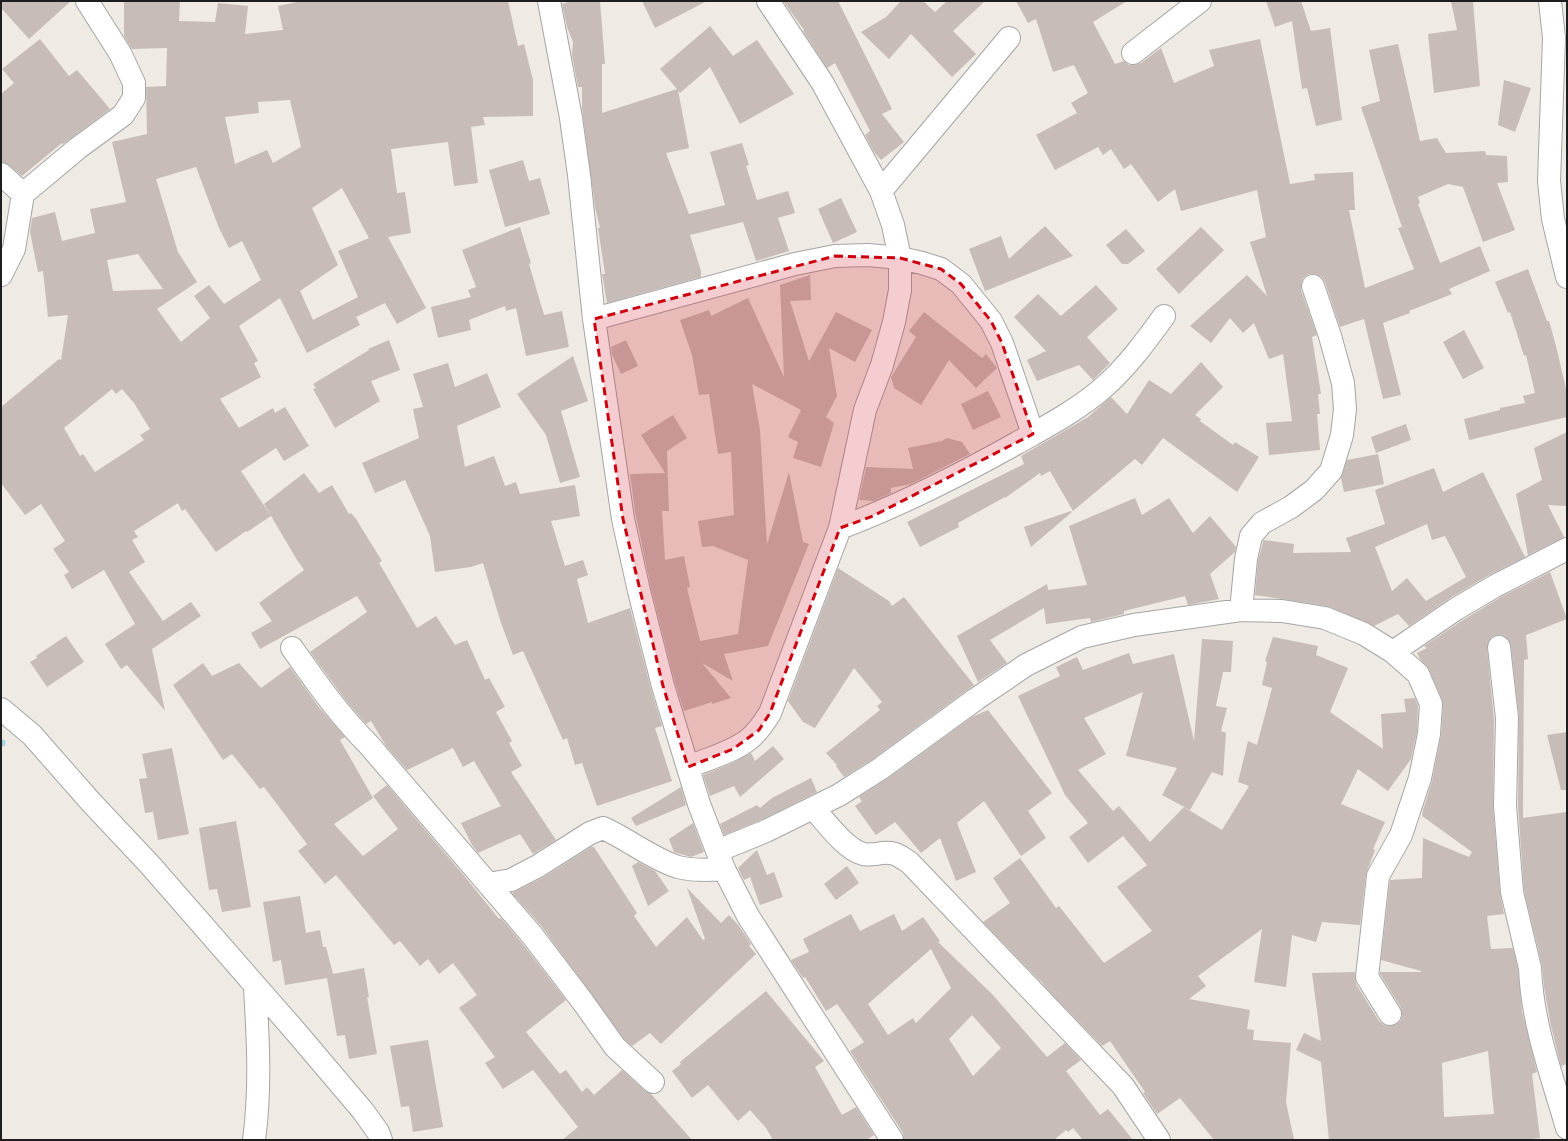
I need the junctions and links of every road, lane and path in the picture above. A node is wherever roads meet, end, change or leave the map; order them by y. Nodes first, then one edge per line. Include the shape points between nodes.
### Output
1 (87, 1) edge
2 (549, 1) edge
3 (768, 1) edge
4 (1200, 1) edge
5 (1550, 1) edge
6 (1009, 38) dead end
7 (1133, 53) dead end
8 (1, 174) edge
9 (881, 191) junction
10 (23, 194) junction
11 (900, 258) junction
12 (1, 275) edge
13 (1567, 277) edge
14 (1313, 286) dead end
15 (1164, 316) dead end
16 (594, 319) junction
17 (1033, 434) junction
18 (840, 528) junction
19 (1567, 549) edge
20 (1241, 610) junction
21 (1499, 647) dead end
22 (292, 648) dead end
23 (1393, 652) junction
24 (1, 709) edge
25 (688, 767) junction
26 (813, 808) junction
27 (720, 860) junction
28 (488, 884) junction
29 (255, 987) junction
30 (1390, 1014) dead end
31 (653, 1082) dead end
32 (1563, 1101) edge
33 (1567, 1128) edge
34 (254, 1140) edge
35 (381, 1140) edge
36 (892, 1140) edge
37 (1158, 1140) edge

1 - 10 street via 120,53 134,83 134,98 123,115 78,148
2 - 16 street via 571,118
3 - 9 street via 822,82
4 - 7 street
5 - 13 street via 1554,38 1549,181 1553,219
6 - 9 street
8 - 10 street
9 - 11 street via 893,225
10 - 12 street via 14,249
11 - 16 street via 836,256 795,264
11 - 17 street via 941,269 961,284 977,302 991,321 1002,343
11 - 18 street via 900,290 894,322 882,365 865,410
14 - 20 street via 1343,384 1345,409 1342,435 1331,471 1314,490 1291,507 1262,523 1251,536
15 - 17 street via 1144,344 1104,387 1081,405
16 - 25 street via 623,519 663,686
17 - 18 street via 908,500
18 - 25 street via 770,713 759,730 748,740 733,749
19 - 23 street via 1495,586
20 - 23 street via 1282,611 1325,618 1364,634
20 - 26 street via 1134,625 1082,637 1026,665 880,769
21 - 32 street via 1507,718 1505,806 1512,892 1530,968 1538,1026
22 - 28 street via 352,728
23 - 30 street via 1418,674 1431,704 1429,734 1420,778 1400,835 1378,876 1368,976
24 - 29 street via 32,734
25 - 27 street
26 - 27 street via 766,831
26 - 37 street via 848,846 857,852 866,855 890,852 910,863 1123,1086
27 - 28 street via 698,870 677,867 603,828 590,833 511,880
27 - 36 street via 748,916
28 - 31 street via 532,935 615,1047
29 - 34 street via 259,1060
29 - 35 street via 363,1111
32 - 33 street

